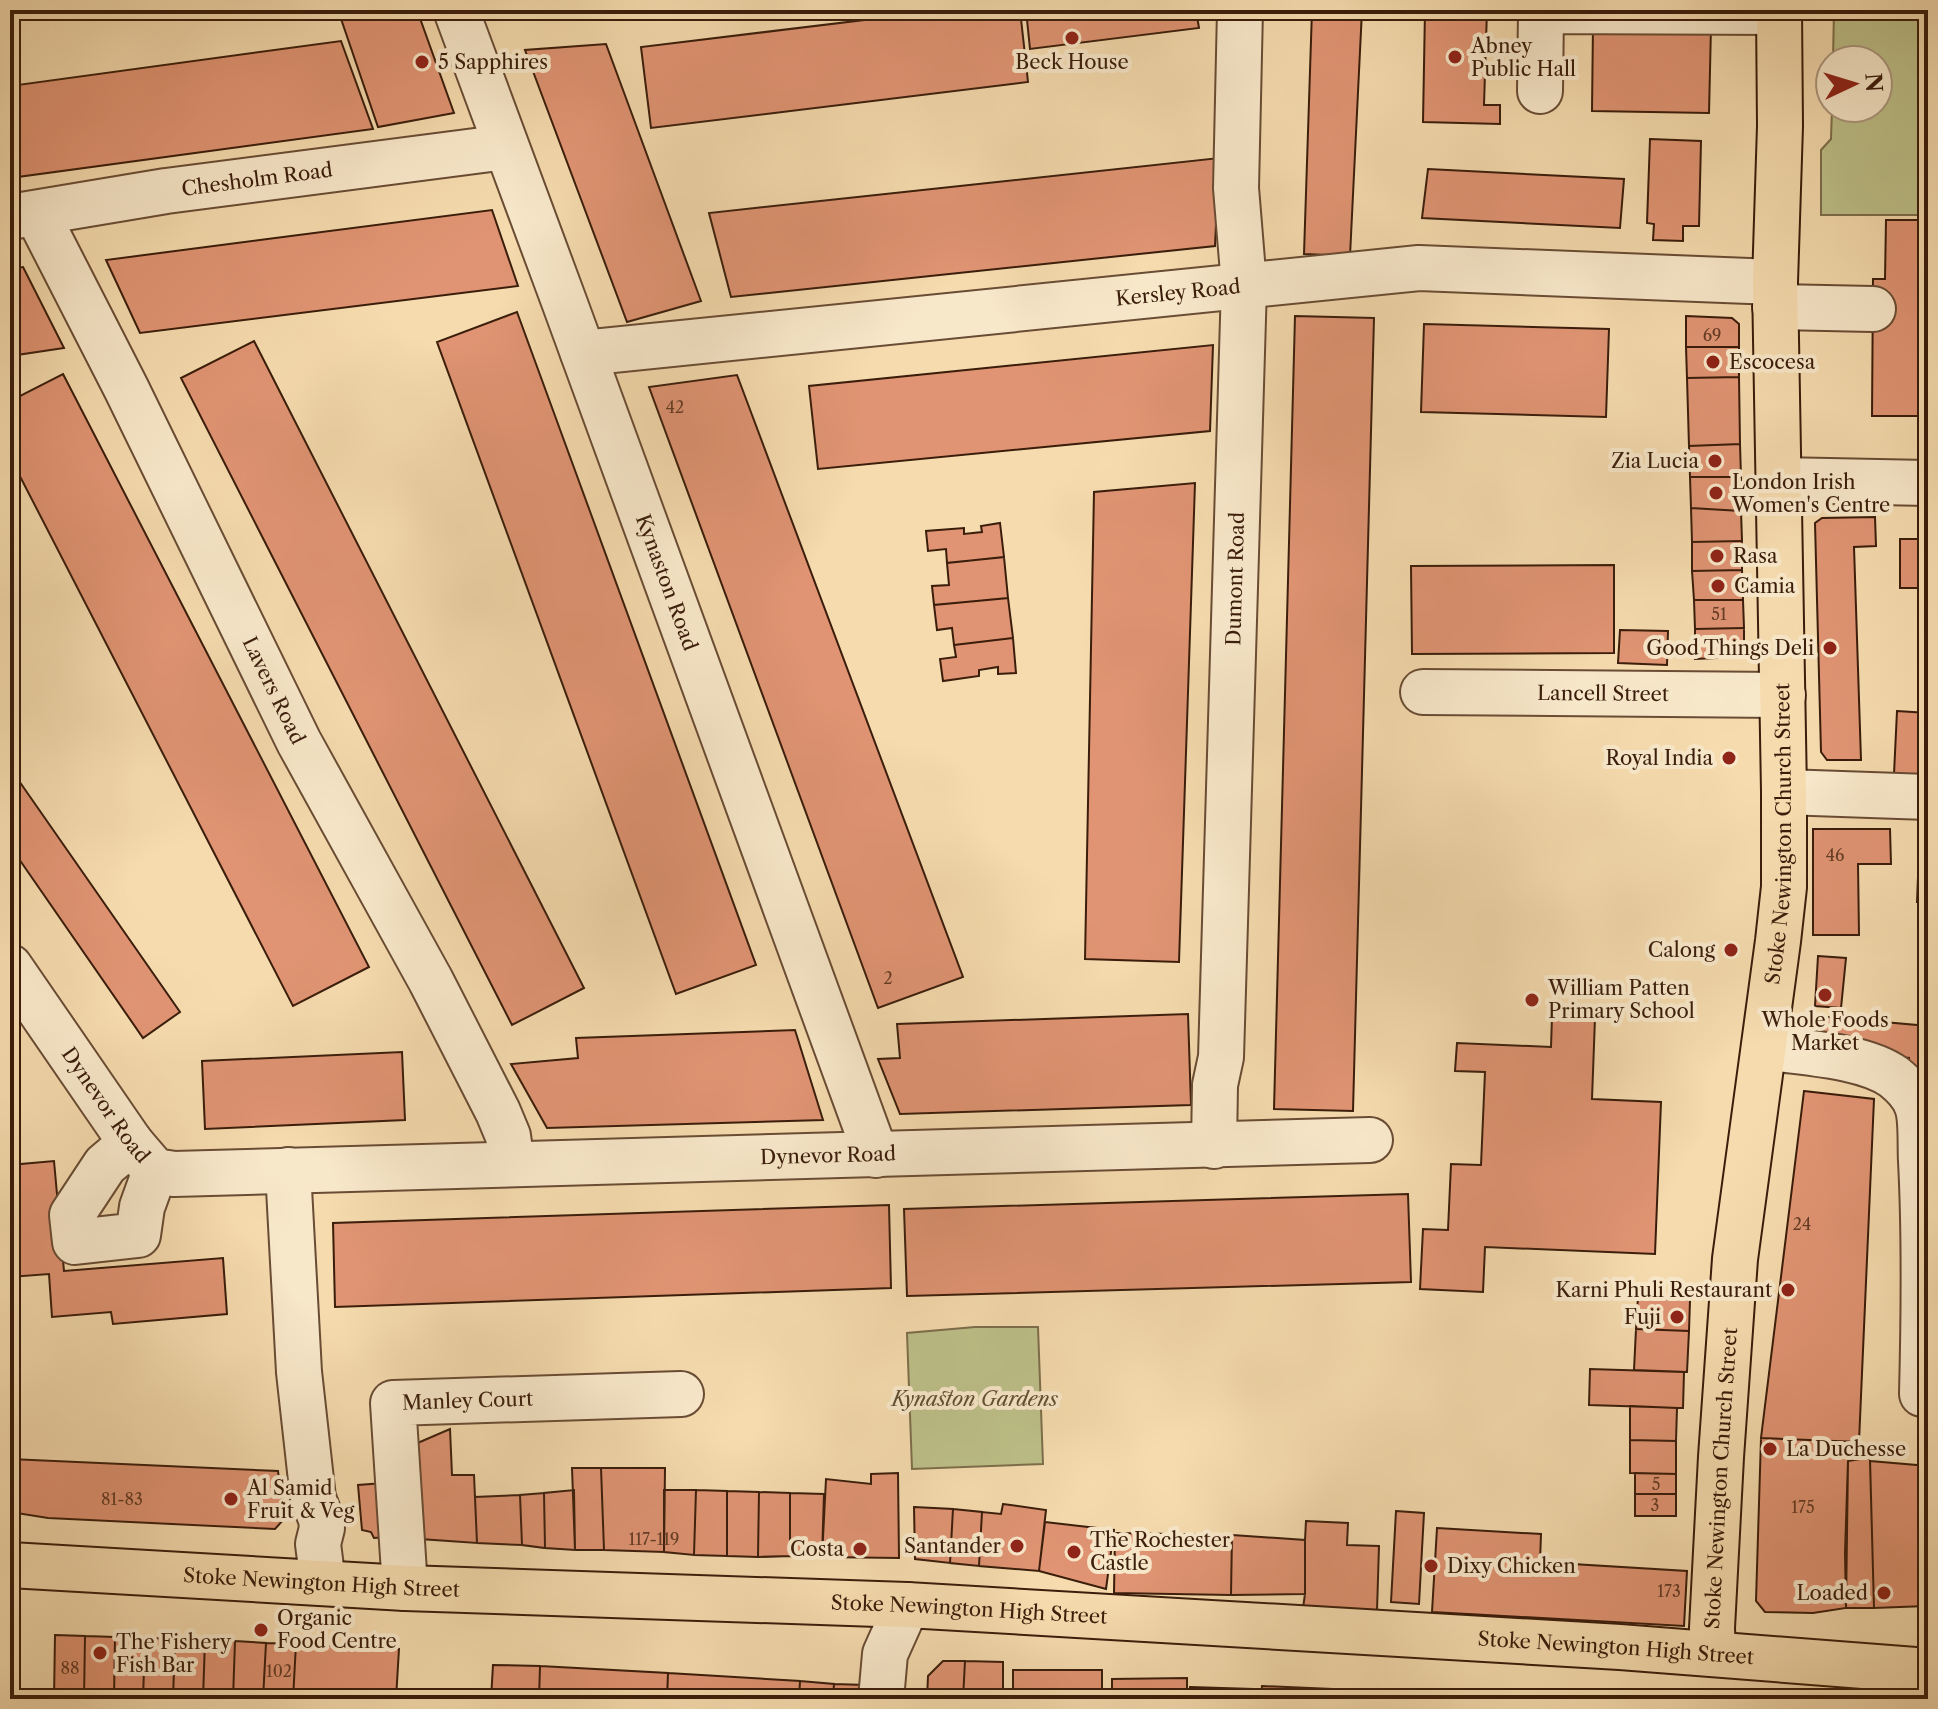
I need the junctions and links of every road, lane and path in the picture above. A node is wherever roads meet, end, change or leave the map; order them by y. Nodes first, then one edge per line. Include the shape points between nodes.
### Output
1 (1240, 10) edge
2 (468, 11) edge
3 (1779, 11) edge
4 (1540, 91) dead end
5 (506, 147) junction
6 (24, 215) edge
7 (1244, 285) junction
8 (1775, 294) junction
9 (1873, 309) dead end
10 (583, 353) junction
11 (1779, 480) junction
12 (1928, 483) edge
13 (1423, 692) dead end
14 (1783, 695) junction
15 (1784, 792) junction
16 (1928, 797) edge
17 (10, 967) edge
18 (1764, 1047) junction
19 (1923, 1108) edge
20 (1370, 1140) dead end
21 (1214, 1146) junction
22 (876, 1155) junction
23 (512, 1164) junction
24 (288, 1170) junction
25 (681, 1394) dead end
26 (1928, 1394) edge
27 (10, 1565) edge
28 (323, 1583) junction
29 (405, 1588) junction
30 (907, 1605) junction
31 (1713, 1654) junction
32 (1928, 1671) edge
33 (881, 1699) edge

1 - 7 street, Dumont Road via 1236,188
2 - 5 street, Kynaston Road
3 - 4 street via 1541,11
3 - 8 main road, Stoke Newington Church Street
5 - 6 street, Chesholm Road
5 - 10 street, Kynaston Road
6 - 23 street, Lavers Road via 126,388 299,742 492,1099 508,1136
7 - 8 street, Kersley Road via 1419,268
7 - 10 street, Kersley Road
7 - 21 street, Dumont Road
8 - 9 street, Kersley Road
8 - 11 main road, Stoke Newington Church Street
10 - 22 street, Kynaston Road
11 - 12 street
11 - 14 main road, Stoke Newington Church Street
13 - 14 street, Lancell Street
14 - 15 main road, Stoke Newington Church Street
15 - 16 street
15 - 18 main road, Stoke Newington Church Street via 1782,914
17 - 24 street, Dynevor Road via 143,1157 174,1174
18 - 19 street via 1878,1068
18 - 31 main road, Stoke Newington Church Street via 1735,1259
19 - 26 street via 1922,1394
20 - 21 street, Dynevor Road
21 - 22 street, Dynevor Road
22 - 23 street, Dynevor Road
23 - 24 street, Dynevor Road
24 - 28 street via 299,1372 313,1498 321,1519
25 - 29 street, Manley Court via 393,1403
27 - 28 main road, Stoke Newington High Street
28 - 29 main road, Stoke Newington High Street
29 - 30 main road, Stoke Newington High Street
30 - 31 main road, Stoke Newington High Street
30 - 33 street via 885,1654
31 - 32 main road, Stoke Newington High Street

